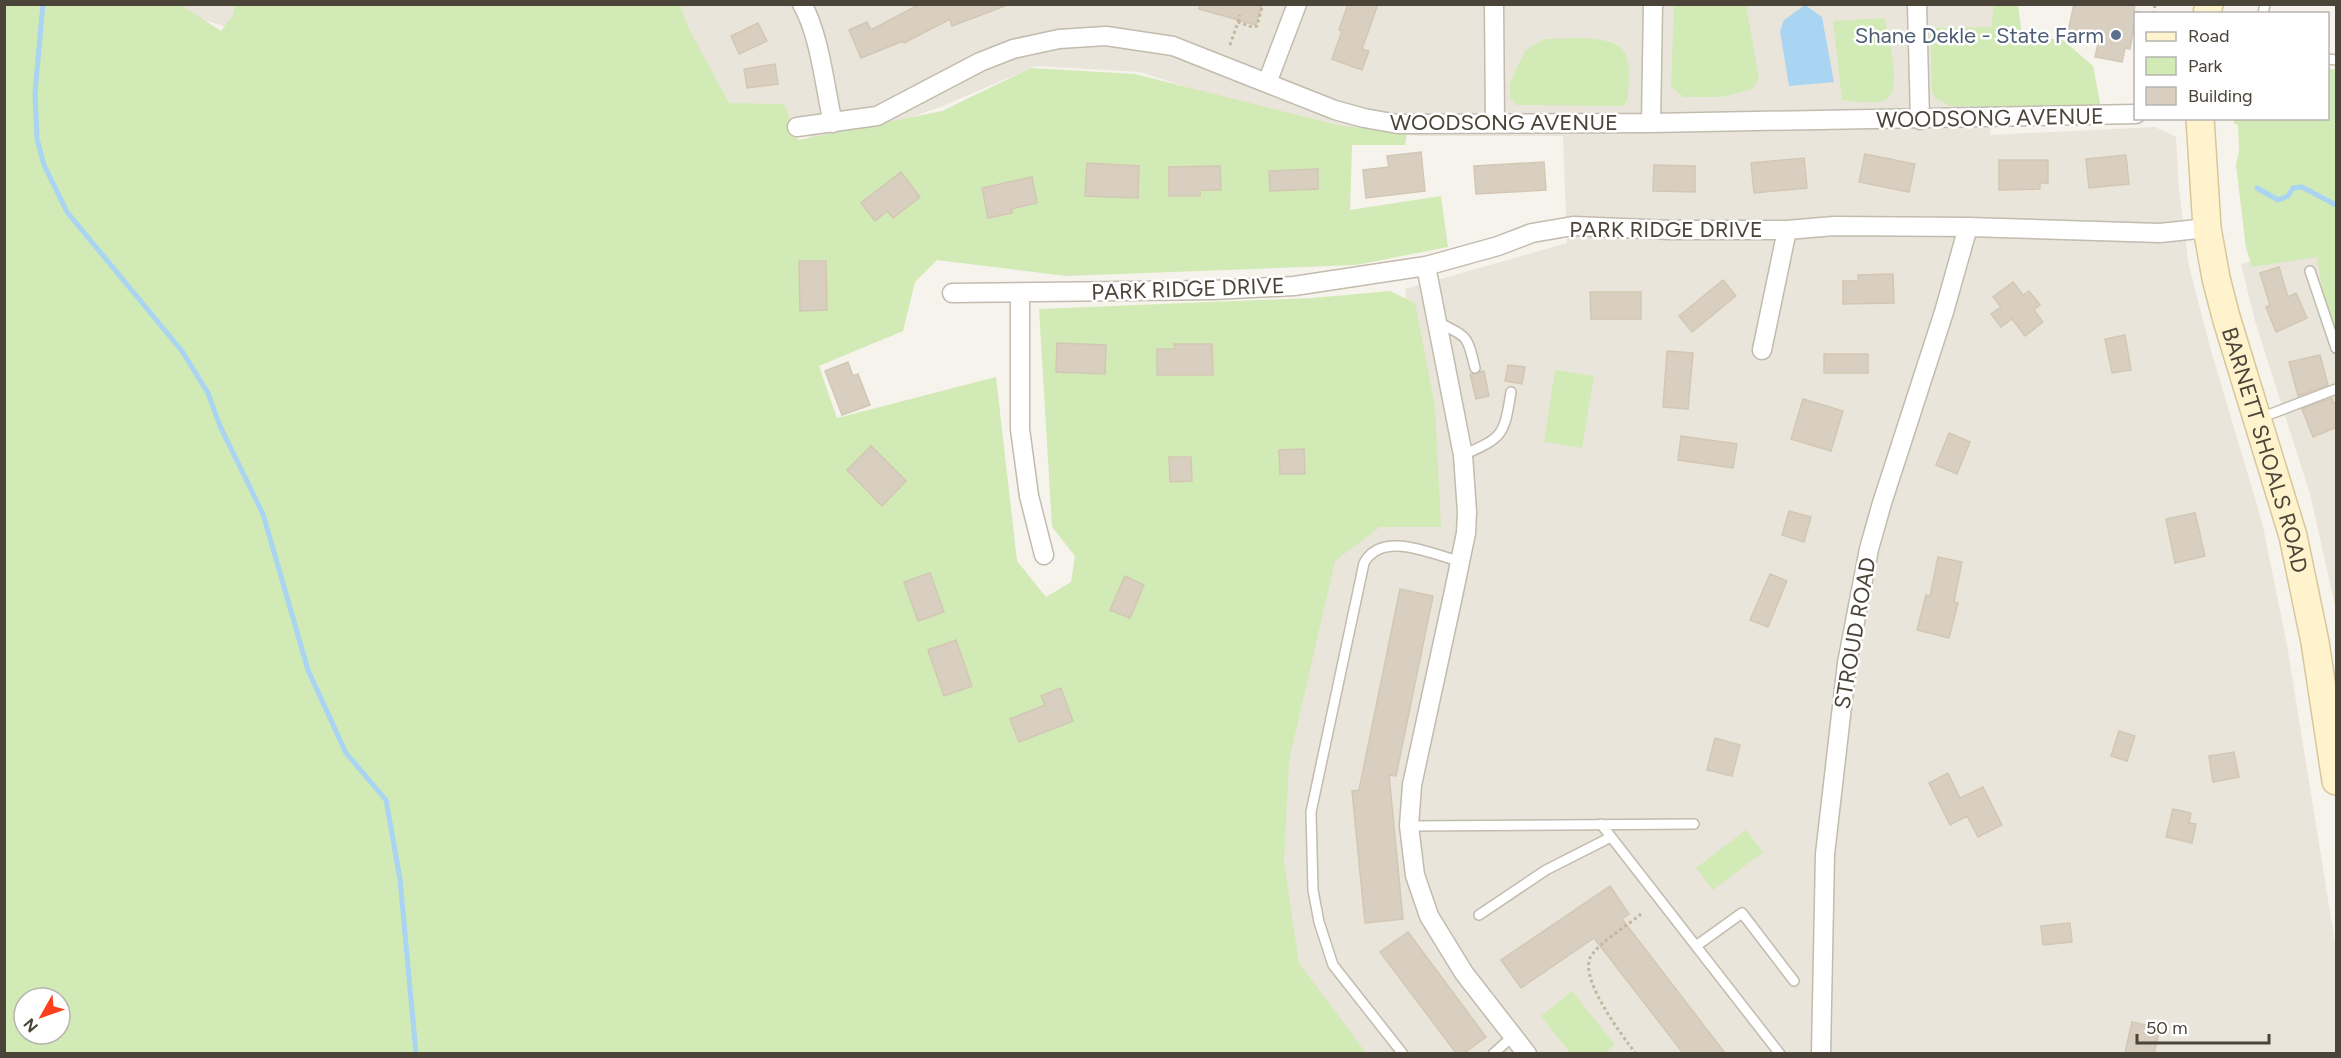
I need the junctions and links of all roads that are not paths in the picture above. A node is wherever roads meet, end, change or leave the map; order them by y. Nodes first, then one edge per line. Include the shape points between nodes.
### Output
1 (1297, 4) edge
2 (1494, 4) edge
3 (1653, 4) edge
4 (1917, 4) edge
5 (807, 6) edge
6 (1267, 83) junction
7 (2134, 114) edge
8 (1920, 120) junction
9 (2200, 120) edge
10 (833, 123) junction
11 (1651, 123) junction
12 (1495, 124) junction
13 (797, 127) dead end
14 (1968, 227) junction
15 (2207, 228) junction
16 (1786, 230) junction
17 (1426, 266) junction
18 (2310, 271) dead end
19 (952, 293) dead end
20 (1020, 294) junction
21 (1438, 322) junction
22 (2337, 348) edge
23 (1762, 350) dead end
24 (1475, 369) dead end
25 (2337, 389) edge
26 (1511, 392) dead end
27 (2257, 419) junction
28 (1463, 455) junction
29 (1044, 555) dead end
30 (1459, 561) junction
31 (2337, 781) edge
32 (1601, 824) junction
33 (1694, 824) dead end
34 (1409, 826) junction
35 (1611, 837) junction
36 (1479, 915) dead end
37 (1696, 946) junction
38 (1794, 981) dead end
39 (1513, 1036) junction
40 (1403, 1053) edge
41 (1493, 1053) edge
42 (1527, 1053) edge
43 (1780, 1053) edge
44 (1821, 1053) edge

1 - 6 street
2 - 12 street
3 - 11 street
4 - 8 street
5 - 10 street
6 - 10 street, WOODSONG AVENUE via 1173,46 1106,36 1059,39 1013,49 980,62 877,116
6 - 12 street, WOODSONG AVENUE via 1335,111 1364,118 1398,124
7 - 8 street, WOODSONG AVENUE
8 - 11 street, WOODSONG AVENUE
9 - 15 main road, BARNETT SHOALS ROAD
10 - 13 street, WOODSONG AVENUE
11 - 12 street, WOODSONG AVENUE
14 - 15 street, PARK RIDGE DRIVE via 2160,233
14 - 16 street, PARK RIDGE DRIVE via 1834,226
14 - 44 street, STROUD ROAD via 1869,549 1847,663 1825,854
15 - 27 main road, BARNETT SHOALS ROAD via 2226,317
16 - 17 street, PARK RIDGE DRIVE via 1573,226 1532,233
16 - 23 street
17 - 20 street, PARK RIDGE DRIVE via 1294,286
17 - 21 street
18 - 22 lane
19 - 20 street, PARK RIDGE DRIVE
20 - 29 street via 1020,429 1029,496
21 - 24 lane via 1465,336
21 - 28 street
25 - 27 lane
26 - 28 lane via 1500,436
27 - 31 main road, BARNETT SHOALS ROAD via 2304,584
28 - 30 street via 1467,512
30 - 34 street via 1412,785
30 - 40 lane via 1398,545 1376,549 1368,556 1311,812 1313,890 1333,965
32 - 33 lane
32 - 34 lane
32 - 35 lane
34 - 39 street via 1416,875 1429,916 1464,973
35 - 36 lane via 1546,870
35 - 37 lane
37 - 38 lane via 1742,913
37 - 43 lane
39 - 41 lane
39 - 42 street

